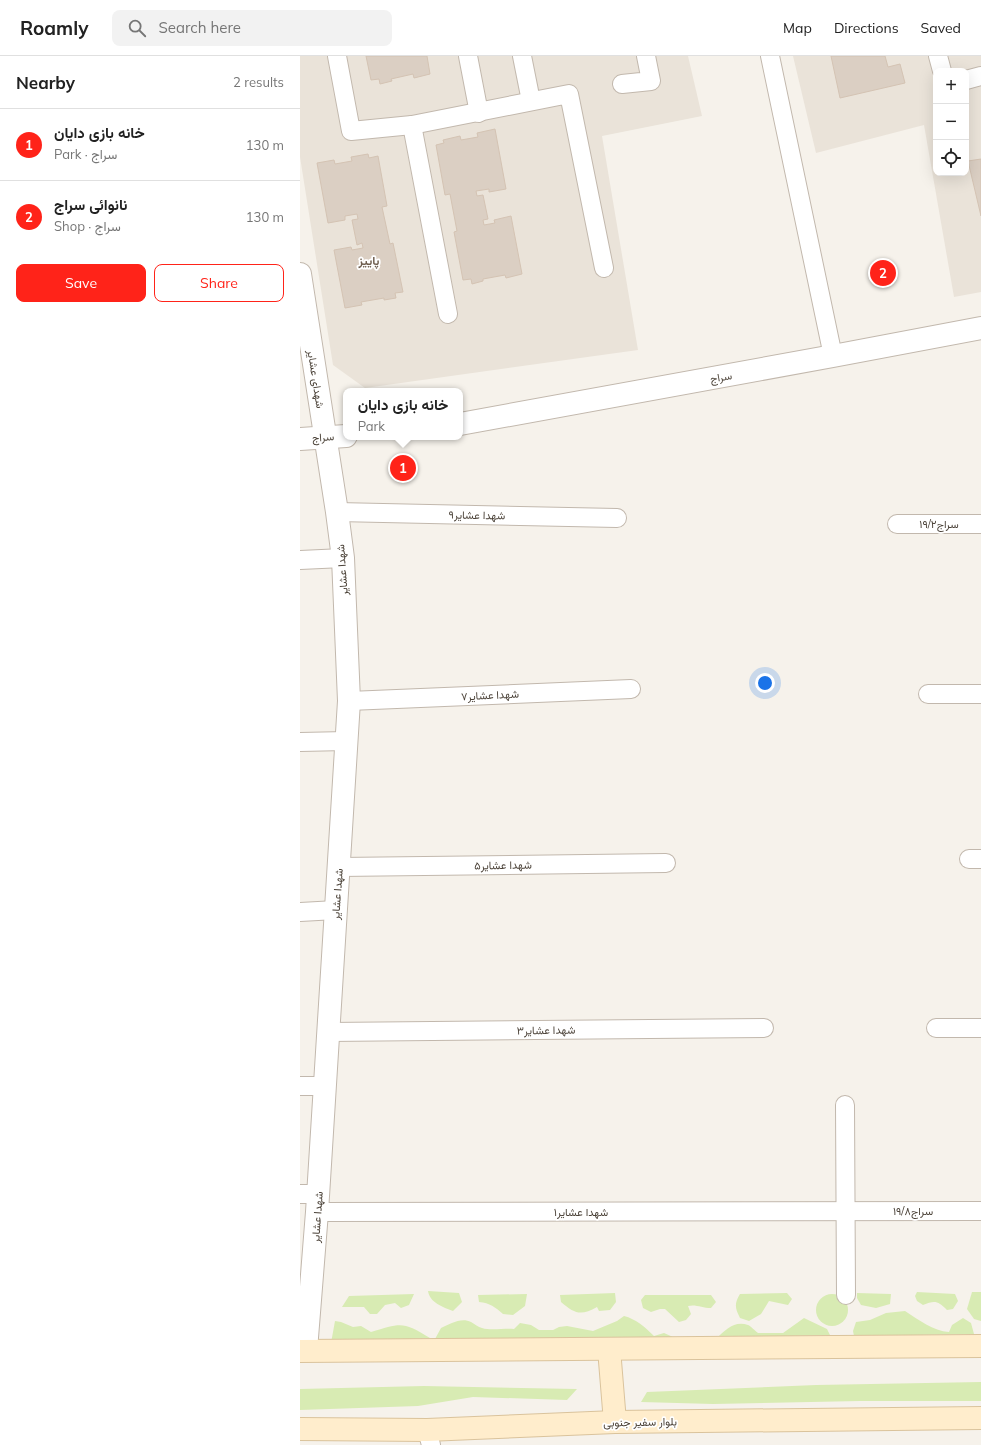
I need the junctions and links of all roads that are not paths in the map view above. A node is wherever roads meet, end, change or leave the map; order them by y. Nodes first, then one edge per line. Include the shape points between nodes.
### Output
1 (337, 56) edge
2 (468, 56) edge
3 (522, 56) edge
4 (646, 56) edge
5 (770, 56) edge
6 (938, 56) edge
7 (941, 68) edge
8 (981, 76) edge
9 (969, 79) edge
10 (622, 84) dead end
11 (531, 101) junction
12 (479, 113) junction
13 (412, 125) junction
14 (604, 268) dead end
15 (300, 274) edge
16 (448, 314) dead end
17 (981, 328) edge
18 (833, 356) junction
19 (463, 423) edge
20 (336, 437) edge
21 (300, 439) edge
22 (337, 512) junction
23 (617, 518) dead end
24 (897, 524) dead end
25 (981, 524) edge
26 (343, 558) junction
27 (300, 560) edge
28 (631, 689) dead end
29 (928, 694) dead end
30 (981, 694) edge
31 (349, 701) junction
32 (346, 741) junction
33 (300, 742) edge
34 (666, 863) dead end
35 (339, 867) junction
36 (336, 910) junction
37 (300, 912) edge
38 (764, 1028) dead end
39 (936, 1028) dead end
40 (981, 1028) edge
41 (328, 1032) junction
42 (300, 1086) edge
43 (324, 1086) junction
44 (845, 1105) dead end
45 (312, 1200) edge
46 (846, 1211) junction
47 (981, 1211) edge
48 (846, 1295) dead end
49 (981, 1346) edge
50 (609, 1349) junction
51 (303, 1350) edge
52 (981, 1418) edge
53 (615, 1422) junction
54 (300, 1429) edge
55 (429, 1437) edge

1 - 13 street via 351,131
2 - 12 street
3 - 11 street
4 - 10 street via 651,81
5 - 18 street
6 - 7 street
8 - 9 street
11 - 12 street
11 - 14 street via 569,94
12 - 13 street
13 - 16 street
15 - 20 street, شهدای عشایر
17 - 18 street, سراج
18 - 19 street, سراج
20 - 21 street, سراج
20 - 22 street, شهدا عشایر
22 - 23 street, شهدا عشایر۹
22 - 26 street, شهدا عشایر
24 - 25 street, سراج۱۹/۲
26 - 27 street
26 - 31 street, شهدا عشایر
28 - 31 street, شهدا عشایر۷
29 - 30 street
31 - 32 street, شهدا عشایر
32 - 33 street
32 - 35 street, شهدا عشایر
34 - 35 street, شهدا عشایر۵
35 - 36 street, شهدا عشایر
36 - 37 street
36 - 41 street, شهدا عشایر
38 - 41 street, شهدا عشایر۳
39 - 40 street
41 - 43 street, شهدا عشایر
42 - 43 street
43 - 45 street, شهدا عشایر
44 - 46 street
45 - 46 street, شهدا عشایر۱
45 - 51 street, شهدا عشایر
46 - 47 street, سراج۱۹/۸
46 - 48 street
49 - 50 main road
50 - 51 main road
50 - 53 main road
52 - 53 main road, بلوار سفیر جنوبی
53 - 55 main road, بلوار سفیر جنوبی
54 - 55 main road, بلوار سفیر جنوبی

